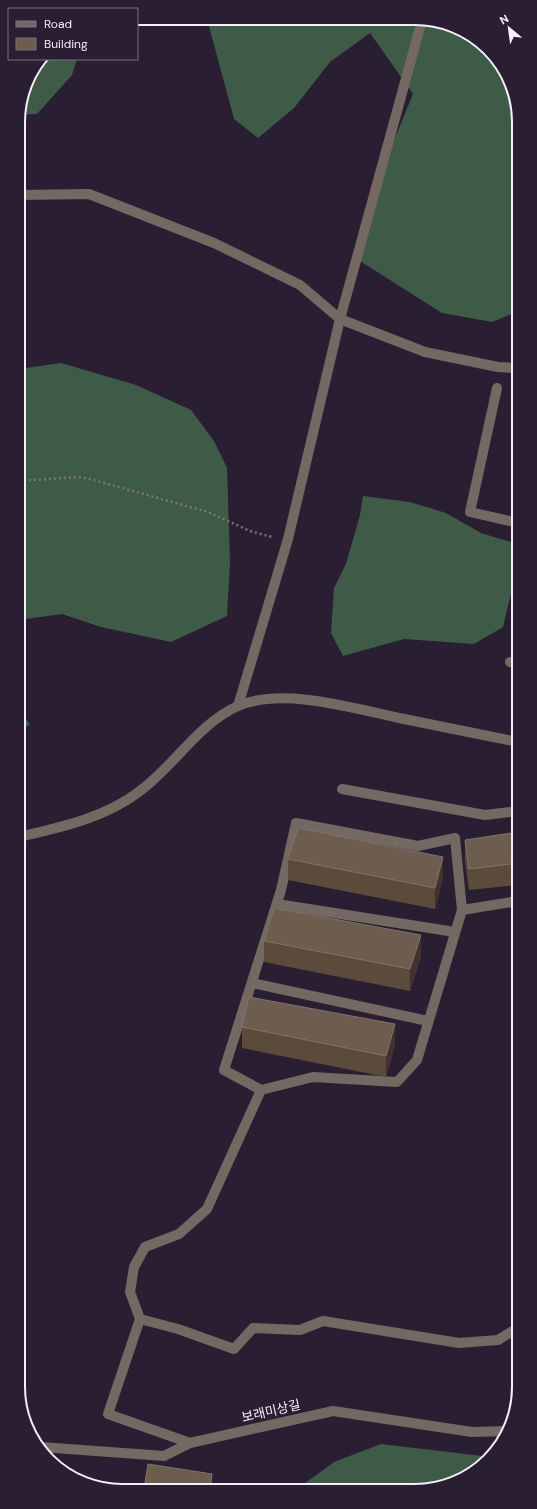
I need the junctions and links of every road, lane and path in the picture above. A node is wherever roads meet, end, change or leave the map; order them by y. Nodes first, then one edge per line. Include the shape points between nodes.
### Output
1 (421, 25) edge
2 (25, 195) edge
3 (340, 319) junction
4 (512, 367) edge
5 (497, 388) dead end
6 (25, 481) edge
7 (512, 522) edge
8 (288, 539) junction
9 (238, 706) junction
10 (512, 741) edge
11 (342, 789) dead end
12 (512, 812) edge
13 (25, 836) edge
14 (512, 902) edge
15 (277, 904) junction
16 (462, 910) junction
17 (455, 932) junction
18 (252, 983) junction
19 (428, 1021) junction
20 (261, 1090) junction
21 (140, 1319) junction
22 (512, 1331) edge
23 (501, 1431) edge
24 (190, 1443) junction
25 (46, 1447) edge

1 - 3 street
2 - 3 street via 89,194 214,243 300,285
3 - 4 street via 426,352
3 - 8 street
5 - 7 street via 470,512
6 - 8 path via 79,477 90,479 208,512 250,531
8 - 9 street
9 - 10 street via 260,699 322,702
9 - 13 street via 214,720 140,791 104,812 66,826
11 - 12 street via 485,815
14 - 16 street
15 - 16 street via 296,823 418,846 455,838
15 - 17 street
15 - 18 street
16 - 17 street
17 - 19 street
18 - 19 street
18 - 20 street via 224,1070
19 - 20 street via 417,1060 397,1082 313,1077
20 - 21 street via 207,1209 179,1234 145,1247 134,1267 130,1292
21 - 22 street via 178,1329 234,1349 253,1328 300,1330 323,1321 459,1343 498,1340
21 - 24 street via 108,1414
23 - 24 street, 보래미상길 via 472,1432 333,1411
24 - 25 street, 보래미상길 via 164,1456

